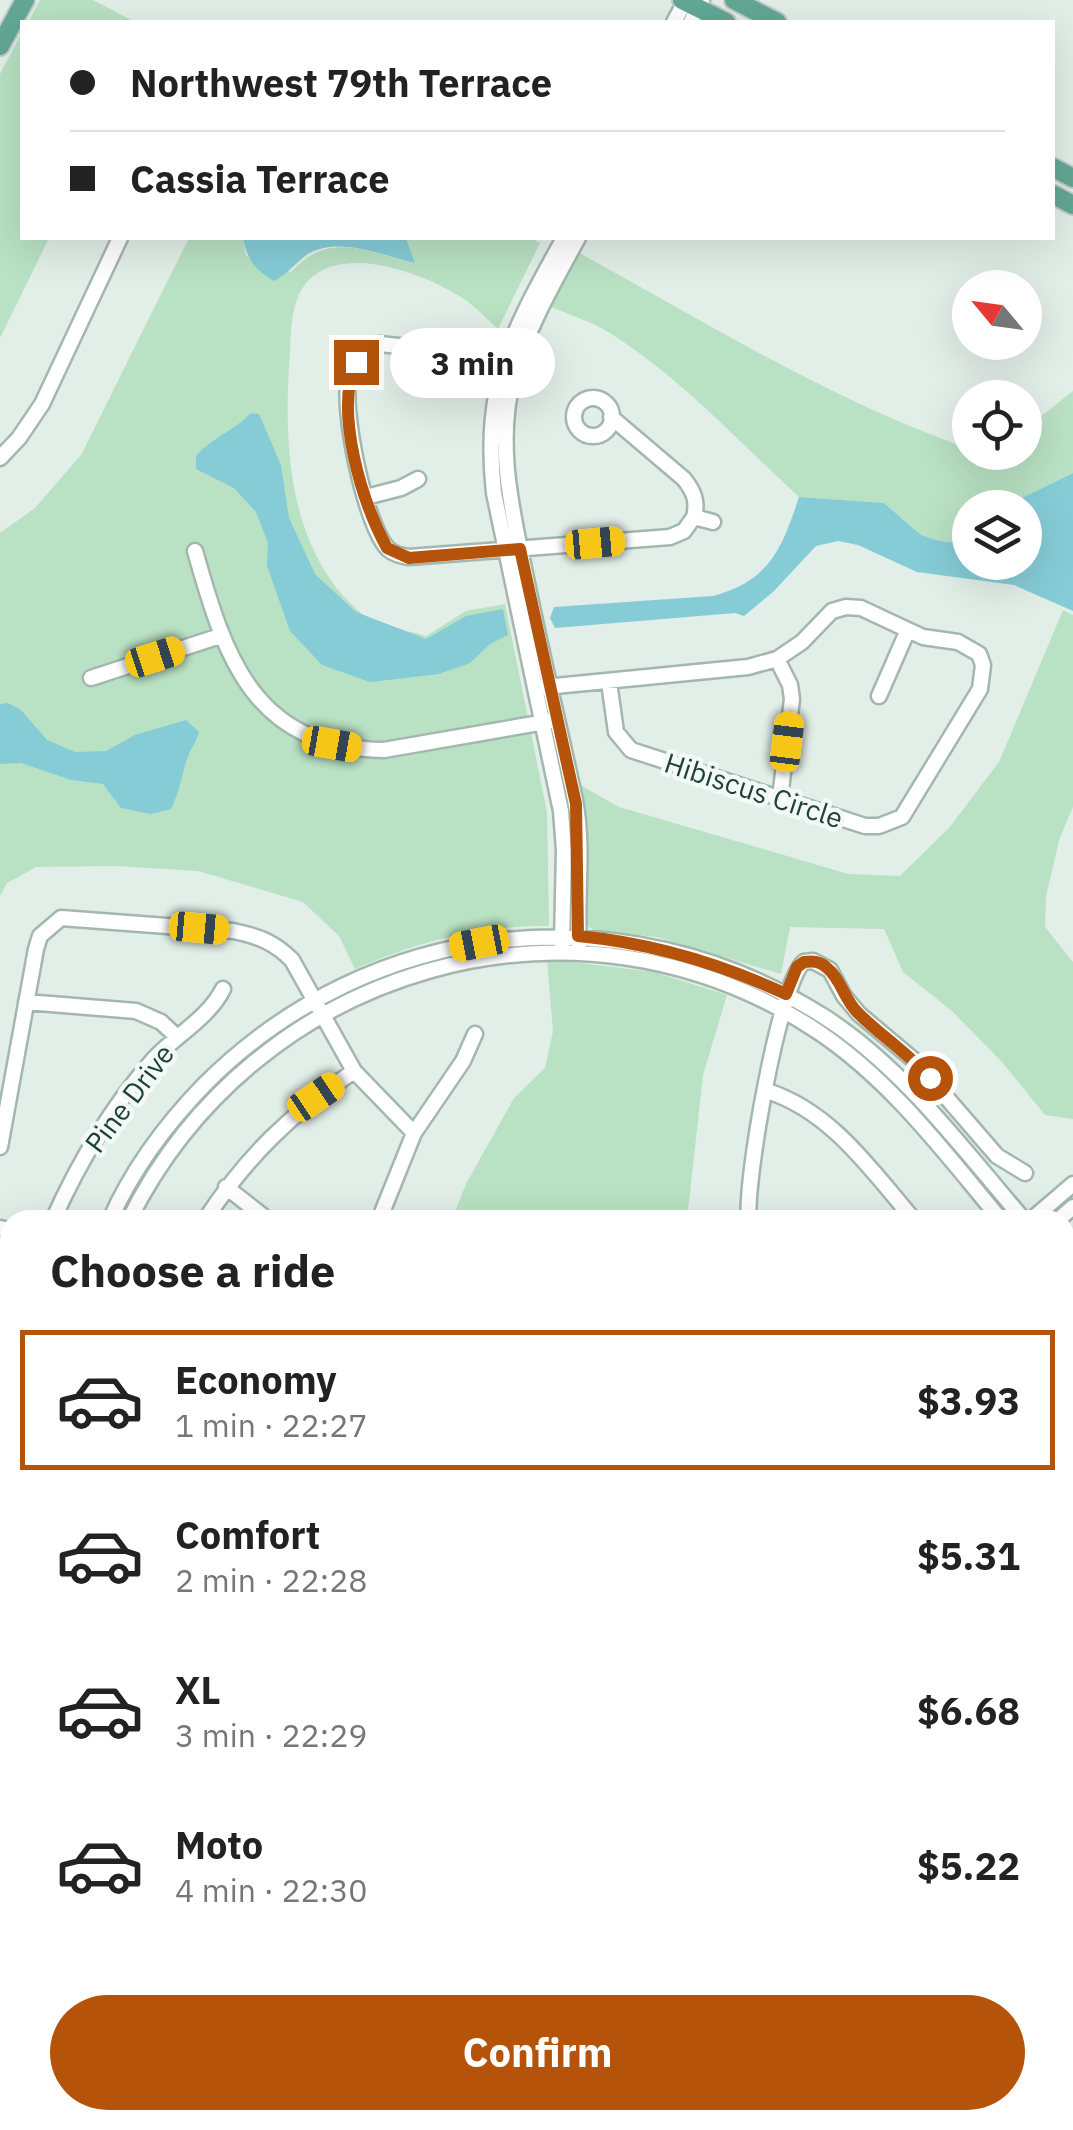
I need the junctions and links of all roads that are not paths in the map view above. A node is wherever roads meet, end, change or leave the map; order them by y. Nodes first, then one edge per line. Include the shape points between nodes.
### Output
1 (25, 0) edge
2 (734, 0) edge
3 (691, 5) edge
4 (722, 20) edge
5 (773, 20) edge
6 (0, 46) edge
7 (119, 240) edge
8 (563, 240) edge
9 (577, 240) edge
10 (430, 365) dead end
11 (612, 417) dead end
12 (0, 458) edge
13 (418, 479) dead end
14 (366, 497) junction
15 (694, 518) junction
16 (713, 522) dead end
17 (513, 550) junction
18 (195, 551) dead end
19 (907, 632) junction
20 (220, 636) junction
21 (776, 660) junction
22 (91, 678) dead end
23 (608, 682) junction
24 (542, 686) junction
25 (879, 696) dead end
26 (549, 721) junction
27 (780, 798) junction
28 (562, 944) junction
29 (579, 944) junction
30 (223, 990) dead end
31 (786, 994) junction
32 (314, 1000) junction
33 (26, 1002) junction
34 (782, 1010) junction
35 (321, 1014) junction
36 (475, 1034) dead end
37 (176, 1036) junction
38 (354, 1071) junction
39 (767, 1091) junction
40 (414, 1133) junction
41 (165, 1143) junction
42 (0, 1147) edge
43 (1025, 1174) dead end
44 (1073, 1184) edge
45 (226, 1188) junction
46 (58, 1210) edge
47 (117, 1210) edge
48 (134, 1210) edge
49 (212, 1210) edge
50 (255, 1210) edge
51 (383, 1210) edge
52 (749, 1210) edge
53 (905, 1210) edge
54 (992, 1210) edge
55 (1019, 1210) edge
56 (1040, 1210) edge

1 - 6 main road
2 - 5 main road
3 - 4 main road
7 - 12 street via 42,404
8 - 17 street via 515,332 497,386 490,455
9 - 17 street via 514,374 507,414
10 - 14 street via 395,344 380,344 356,362 348,396
11 - 15 street via 684,479 697,505
13 - 14 street
14 - 17 street via 387,548 396,554
15 - 16 street
15 - 17 street via 670,537
17 - 24 street
18 - 20 street
19 - 21 street, Hibiscus Circle via 846,607 832,611
19 - 25 street
19 - 27 street, Hibiscus Circle via 969,646 979,654 984,677 902,817 865,826
20 - 22 street
20 - 26 street via 260,700 332,744 402,748
21 - 23 street, Hibiscus Circle
21 - 27 street via 792,699
23 - 24 street, Hibiscus Circle
23 - 27 street, Hibiscus Circle via 616,732 630,750
24 - 26 street
26 - 28 street via 562,830
26 - 29 street via 576,804
28 - 29 street
28 - 32 street via 479,943 429,953
28 - 35 street via 436,966
29 - 31 street via 662,949
29 - 34 street via 703,976
30 - 37 street, Pine Drive
31 - 34 street
31 - 43 street via 804,962 830,970 859,1014 915,1061 998,1156
31 - 55 street via 897,1077
32 - 33 street via 292,960 258,936 61,918 40,936
32 - 35 street
32 - 41 street via 227,1063 188,1102
33 - 37 street via 136,1011
33 - 42 street
34 - 39 street
34 - 54 street via 885,1087
35 - 38 street
35 - 41 street via 251,1063
36 - 40 street
37 - 46 street, Pine Drive via 117,1104
38 - 40 street
38 - 45 street via 287,1120
39 - 52 street
39 - 53 street via 824,1122
40 - 51 street
41 - 47 street
41 - 48 street
44 - 56 street
45 - 49 street
45 - 50 street

